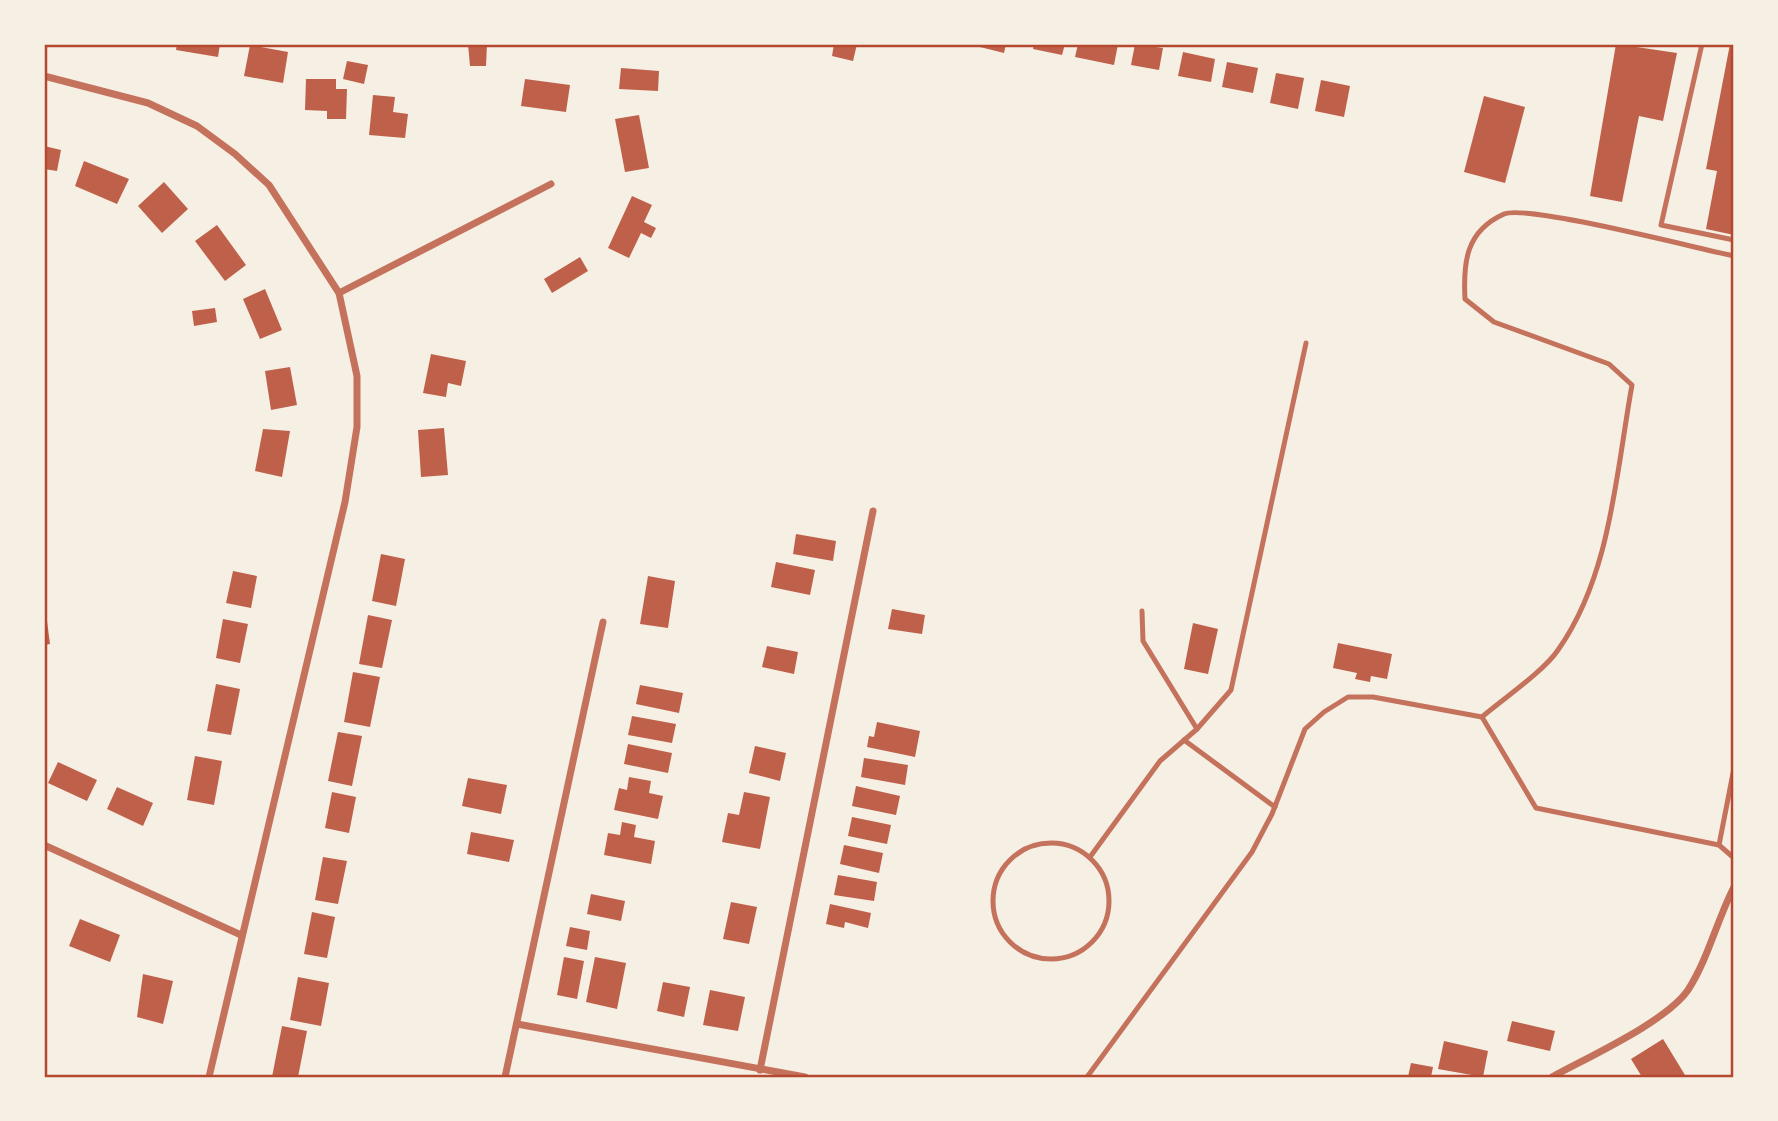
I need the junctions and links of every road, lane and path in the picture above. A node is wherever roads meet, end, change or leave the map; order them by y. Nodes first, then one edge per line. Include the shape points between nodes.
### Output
1 (1702, 44) edge
2 (44, 76) edge
3 (551, 184) dead end
4 (1734, 240) edge
5 (1734, 256) edge
6 (339, 293) junction
7 (1306, 343) dead end
8 (873, 511) dead end
9 (1142, 611) dead end
10 (603, 622) dead end
11 (1482, 717) junction
12 (1197, 729) junction
13 (1184, 740) junction
14 (1734, 768) edge
15 (1275, 807) junction
16 (44, 845) edge
17 (1719, 845) junction
18 (1090, 857) junction
19 (1734, 858) edge
20 (1734, 887) edge
21 (241, 935) junction
22 (517, 1024) junction
23 (760, 1070) junction
24 (209, 1077) edge
25 (505, 1077) edge
26 (805, 1077) edge
27 (1087, 1077) edge
28 (1552, 1077) edge

1 - 4 lane via 1661,225
2 - 6 street via 148,103 197,126 235,153 269,185
3 - 6 street
5 - 11 lane via 1548,215 1506,213 1475,235 1463,265 1465,299 1494,322 1609,364 1632,385 1604,542 1588,598 1556,653
6 - 21 street via 357,376 357,427 345,502
7 - 12 lane via 1231,690
8 - 23 street
9 - 12 lane via 1143,641
10 - 22 street
11 - 15 lane via 1373,697 1348,697 1305,729
11 - 17 lane via 1536,808
12 - 13 lane
13 - 15 lane
13 - 18 lane via 1160,761
14 - 17 lane
15 - 27 lane via 1252,852
16 - 21 street
17 - 19 lane
18 - 18 lane via 1056,842 1029,847 1006,862 997,878 994,915 1013,946 1046,959 1065,957 1095,939 1109,906 1101,871
20 - 28 street via 1695,978 1676,1003
21 - 24 street
22 - 23 street
22 - 25 street
23 - 26 street

